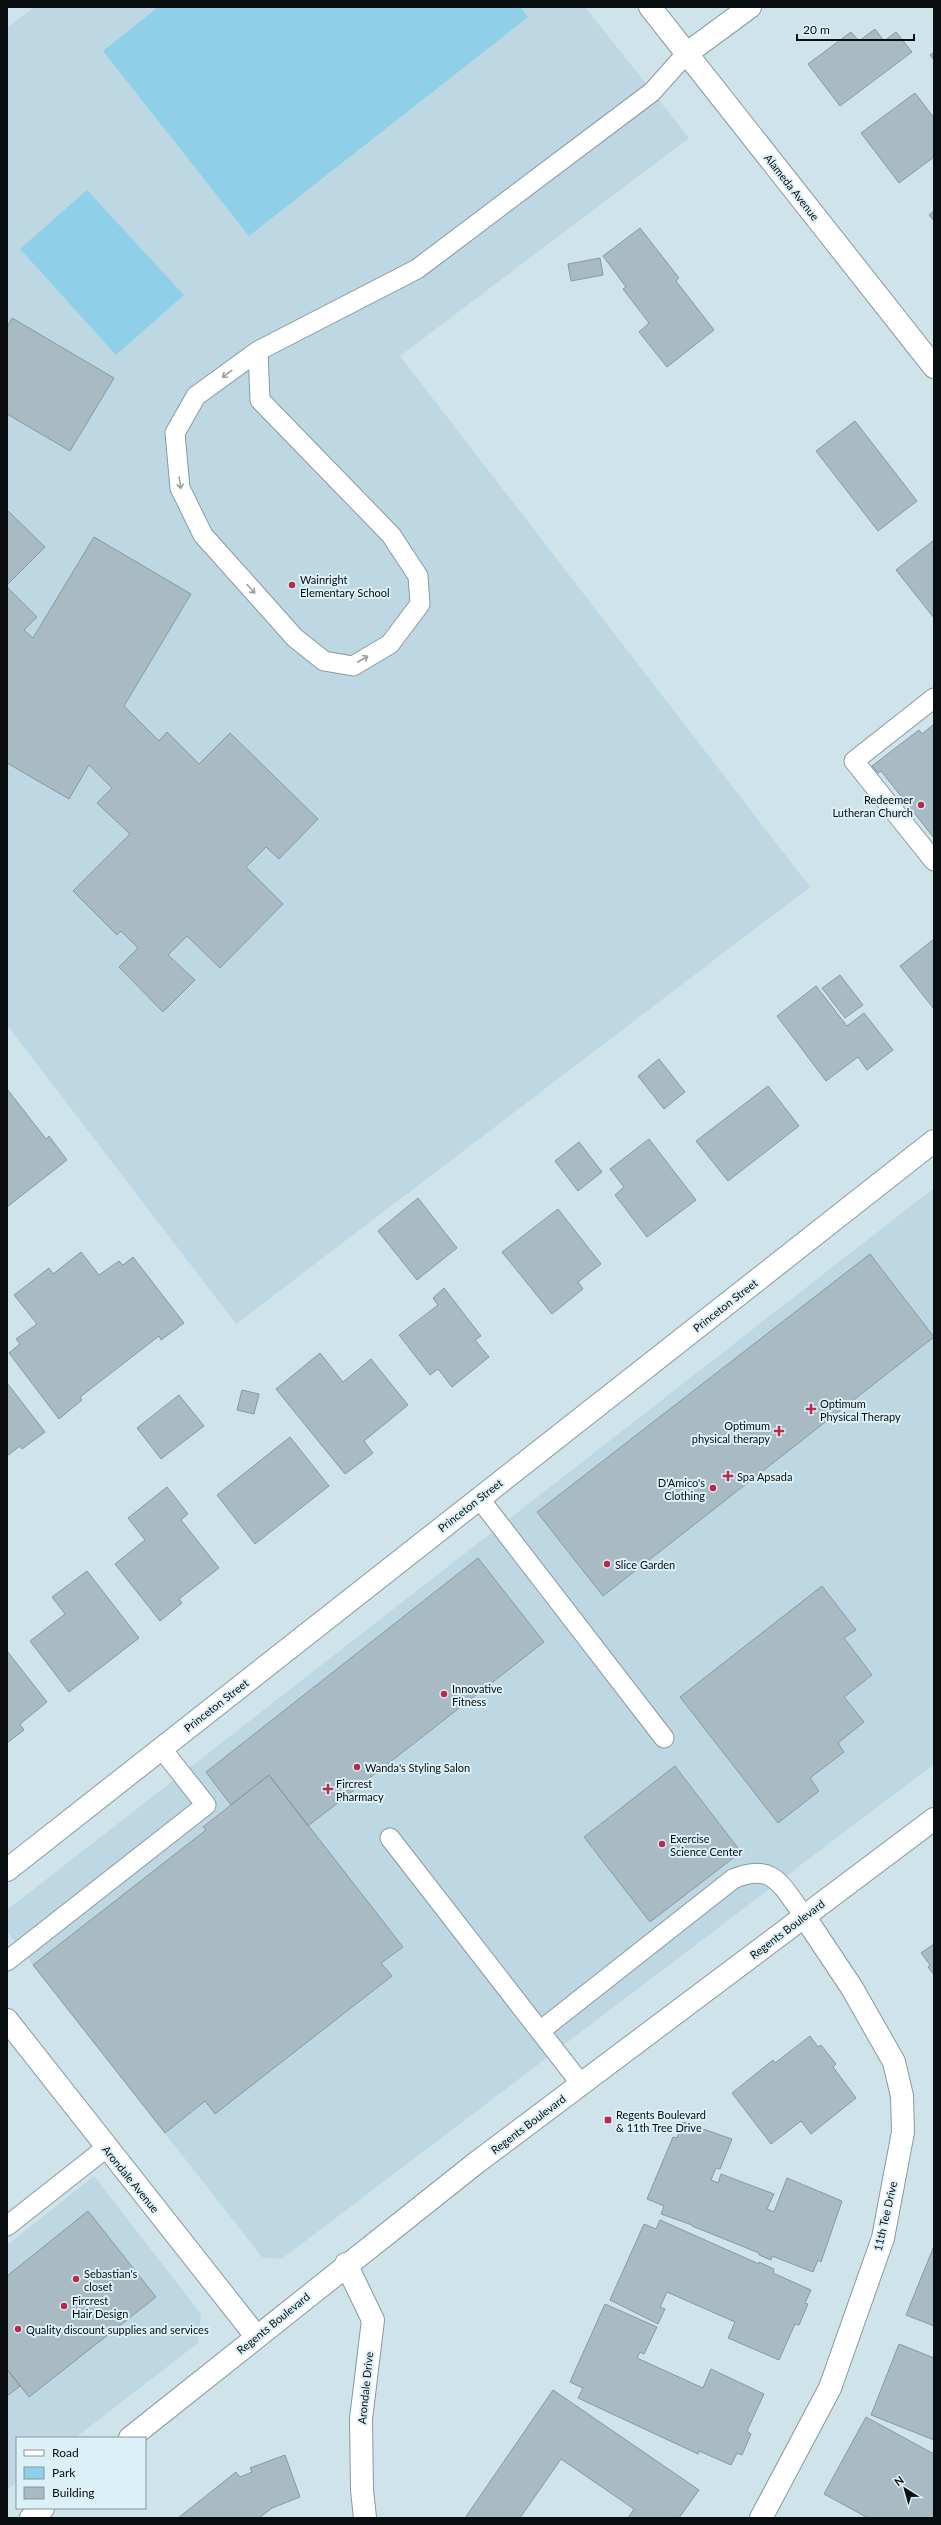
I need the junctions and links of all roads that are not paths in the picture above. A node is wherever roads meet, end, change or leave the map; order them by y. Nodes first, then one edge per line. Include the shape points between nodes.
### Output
1 (650, 7) edge
2 (750, 7) edge
3 (686, 54) junction
4 (258, 351) junction
5 (934, 367) edge
6 (934, 698) edge
7 (934, 861) edge
8 (934, 1141) edge
9 (479, 1498) junction
10 (664, 1738) dead end
11 (162, 1748) junction
12 (934, 1819) edge
13 (390, 1838) dead end
14 (7, 1870) edge
15 (804, 1916) junction
16 (7, 1961) edge
17 (7, 2020) edge
18 (540, 2031) junction
19 (581, 2084) junction
20 (106, 2148) junction
21 (7, 2226) edge
22 (346, 2264) junction
23 (256, 2336) junction
24 (131, 2437) edge
25 (42, 2509) edge
26 (30, 2518) edge
27 (365, 2518) edge
28 (761, 2518) edge

1 - 3 street, Alameda Avenue
2 - 3 street
3 - 4 lane via 652,92 416,269
3 - 5 street, Alameda Avenue
4 -> 4 lane via 196,396 175,433 180,488 203,535 295,638 324,661 353,666 390,644 420,604 418,576 391,535 260,400
6 - 7 lane via 854,761
8 - 9 street, Princeton Street
9 - 10 lane
9 - 11 street, Princeton Street
11 - 14 street, Princeton Street
11 - 16 lane via 206,1804
12 - 15 street, Regents Boulevard
13 - 18 lane
15 - 18 lane via 767,1873 750,1872 734,1879
15 - 19 street, Regents Boulevard
15 - 28 street, 11th Tee Drive via 852,1988 894,2062 902,2096 903,2132 883,2238 830,2388
17 - 20 street, Arondale Avenue
18 - 19 lane
19 - 22 street, Regents Boulevard
20 - 21 lane
20 - 23 street, Arondale Avenue
22 - 23 street, Regents Boulevard
22 - 27 street, Arondale Drive via 373,2320 361,2419
23 - 24 street, Regents Boulevard
25 - 26 street

